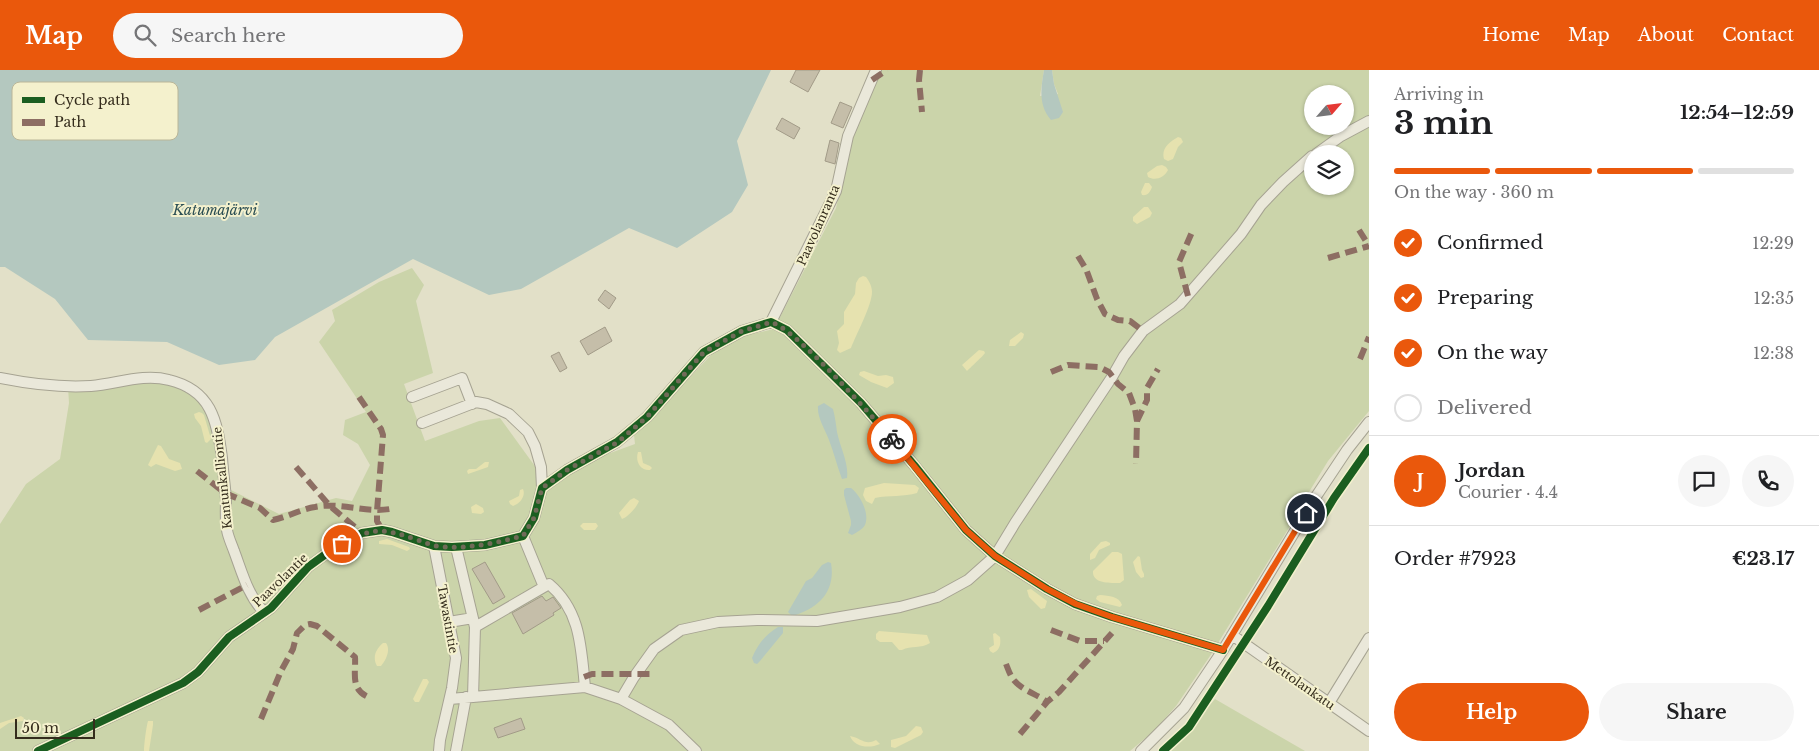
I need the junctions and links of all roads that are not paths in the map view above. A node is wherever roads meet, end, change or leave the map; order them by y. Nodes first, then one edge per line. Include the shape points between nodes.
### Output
1 (876, 70) edge
2 (1369, 121) edge
3 (1328, 145) edge
4 (1304, 163) edge
5 (772, 322) junction
6 (0, 378) edge
7 (412, 397) dead end
8 (472, 404) junction
9 (1369, 422) edge
10 (422, 423) dead end
11 (542, 488) junction
12 (523, 536) junction
13 (434, 546) junction
14 (456, 547) junction
15 (995, 556) junction
16 (544, 587) junction
17 (264, 612) junction
18 (449, 622) junction
19 (474, 622) junction
20 (1232, 635) junction
21 (1369, 638) edge
22 (1223, 650) junction
23 (585, 687) junction
24 (470, 697) junction
25 (450, 699) junction
26 (621, 699) junction
27 (1329, 703) junction
28 (1369, 731) edge
29 (38, 751) edge
30 (439, 751) edge
31 (456, 751) edge
32 (696, 751) edge
33 (1141, 751) edge

1 - 5 street, Paavolanranta via 848,136 836,191
2 - 3 street
4 - 15 street via 1261,205 1241,234 1180,304 1144,331 1124,356
5 - 11 street via 742,331 704,352 647,417 618,442
5 - 15 street via 787,330 861,403 966,530
6 - 17 street, Kantunkalliontie via 68,387 156,377 182,384 200,395 215,418 219,438 227,530 246,585 256,605
7 - 8 street via 462,378
8 - 10 street
8 - 11 street via 488,404 509,414 528,432 541,467
9 - 20 street via 1315,498
11 - 12 street via 534,518
12 - 14 street, Paavolantie via 485,545
12 - 16 street
13 - 14 street, Paavolantie
13 - 17 street, Paavolantie via 382,530 362,533 308,567
13 - 18 street, Tawastintie
14 - 19 street
15 - 22 street via 1076,604
15 - 26 street via 968,580 937,597 900,607 817,621 718,622 681,630 654,648
16 - 19 street
16 - 23 street via 549,584 558,592 575,620 580,635
17 - 29 street, Paavolantie via 229,637 198,672 183,683
18 - 19 street
18 - 25 street, Tawastintie via 456,658
19 - 24 street
20 - 22 street
20 - 27 street, Mettolankatu
21 - 27 street
22 - 33 street via 1184,708
23 - 24 street
23 - 26 street
24 - 25 street
24 - 31 street
25 - 30 street, Tawastintie
26 - 32 street via 669,725
27 - 28 street, Mettolankatu

